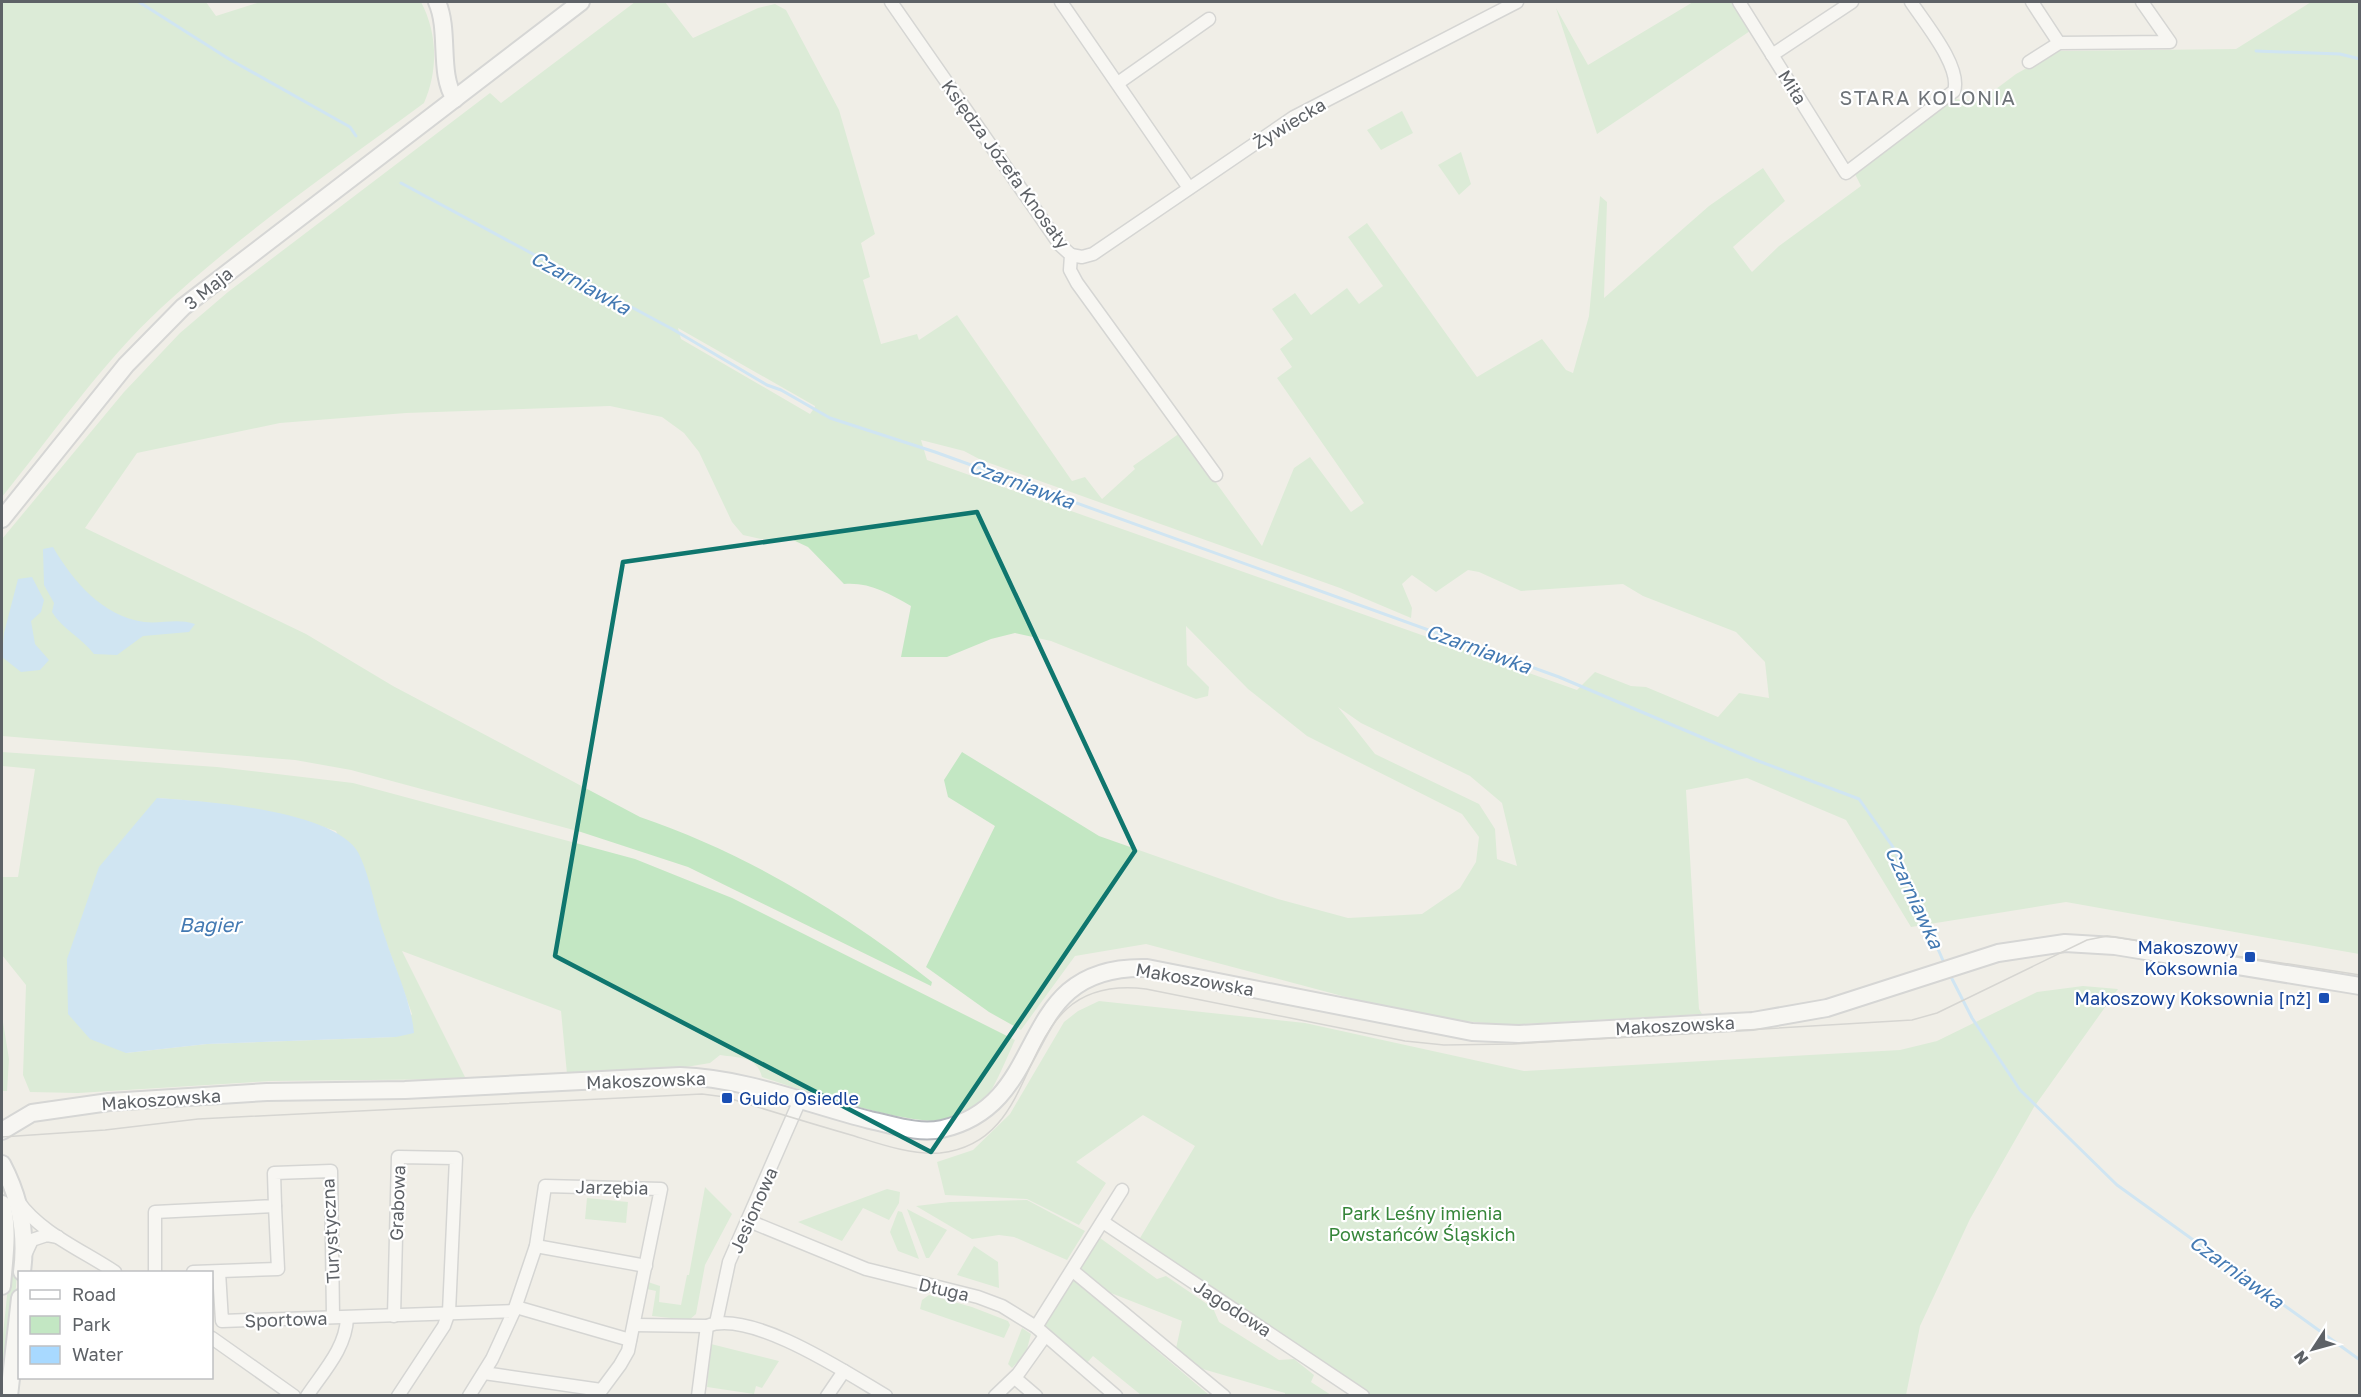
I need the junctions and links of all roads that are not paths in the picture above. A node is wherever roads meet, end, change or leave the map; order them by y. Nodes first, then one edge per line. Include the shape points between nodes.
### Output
1 (437, 2) edge
2 (581, 2) edge
3 (891, 2) edge
4 (1061, 2) edge
5 (1517, 2) edge
6 (1739, 2) edge
7 (1852, 2) edge
8 (1911, 2) edge
9 (2032, 2) edge
10 (2142, 2) edge
11 (1209, 18) dead end
12 (2060, 43) junction
13 (1772, 55) junction
14 (2029, 62) dead end
15 (1118, 83) junction
16 (454, 99) junction
17 (1190, 188) junction
18 (1071, 255) junction
19 (1216, 475) dead end
20 (2, 519) edge
21 (2360, 986) edge
22 (800, 1100) junction
23 (22, 1117) junction
24 (2, 1119) edge
25 (2, 1131) edge
26 (2, 1164) edge
27 (1122, 1190) dead end
28 (9, 1202) edge
29 (276, 1206) junction
30 (749, 1221) junction
31 (1103, 1222) junction
32 (60, 1238) junction
33 (536, 1246) junction
34 (646, 1266) junction
35 (23, 1269) edge
36 (114, 1271) edge
37 (155, 1271) edge
38 (1073, 1271) junction
39 (213, 1272) edge
40 (219, 1272) junction
41 (2, 1286) edge
42 (515, 1309) junction
43 (449, 1312) junction
44 (18, 1316) edge
45 (333, 1316) junction
46 (394, 1316) junction
47 (347, 1318) junction
48 (634, 1324) junction
49 (711, 1325) junction
50 (1040, 1332) junction
51 (213, 1339) edge
52 (630, 1340) junction
53 (844, 1371) junction
54 (484, 1373) junction
55 (1015, 1378) junction
56 (599, 1393) edge
57 (9, 1395) edge
58 (294, 1395) edge
59 (307, 1395) edge
60 (398, 1395) edge
61 (469, 1395) edge
62 (698, 1395) edge
63 (827, 1395) edge
64 (885, 1395) edge
65 (995, 1395) edge
66 (1036, 1395) edge
67 (1116, 1395) edge
68 (1224, 1395) edge
69 (1363, 1395) edge

1 - 16 main road via 449,89
2 - 16 main road, 3 Maja
3 - 18 street, Księdza Józefa Knosały via 1060,245
4 - 15 street
5 - 17 street, Żywiecka via 1294,117
6 - 13 street, Miła
7 - 13 street
8 - 13 street, Miła via 1946,54 1955,78 1954,91 1846,173
9 - 12 street
10 - 12 street via 2170,42
11 - 15 street
12 - 14 street
15 - 17 street
16 - 20 main road, 3 Maja via 168,321 126,365
17 - 18 street, Żywiecka via 1093,254
18 - 19 street, Księdza Józefa Knosały via 1070,270 1077,283
21 - 22 main road, Makoszowska via 2096,944 2042,945 1998,953 1827,1008 1777,1018 1496,1034 1444,1028 1147,968 1111,969 1075,984 1061,997 1003,1094 979,1115 960,1124 940,1129 907,1129
22 - 23 main road, Makoszowska via 724,1080 680,1076 161,1098 60,1107
22 - 30 street, Jesionowa
23 - 24 main road, Makoszowska
23 - 25 main road, Makoszowska
26 - 28 main road
27 - 31 street
28 - 32 street
28 - 35 main road via 23,1225
28 - 41 main road
29 - 37 street via 155,1212
29 - 40 street via 278,1269
29 - 45 street, Turystyczna via 274,1173 331,1171
30 - 49 street, Jesionowa via 729,1262
30 - 50 street, Długa via 866,1269 992,1302
31 - 38 street
31 - 69 street, Jagodowa
32 - 35 street via 47,1235 33,1240 26,1251
32 - 36 street
33 - 34 street
33 - 34 street, Jarzębia via 545,1186 661,1189
33 - 42 street, Jarzębia
34 - 48 street, Jarzębia
38 - 50 street
38 - 68 street
39 - 40 street
40 - 45 street, Sportowa via 222,1321
42 - 43 street
42 - 52 street
42 - 54 street
43 - 46 street
43 - 46 street, Grabowa via 456,1158 398,1157
43 - 60 street, Grabowa via 444,1326
44 - 57 main road
45 - 47 street, Sportowa
46 - 47 street
47 - 59 street, Sportowa via 341,1346
48 - 49 street
48 - 52 street, Jarzębia
49 - 53 street via 759,1330 783,1338
49 - 62 street, Jesionowa
50 - 55 street
50 - 67 street, Długa
51 - 58 street, Sportowa
52 - 56 street, Jarzębia via 625,1358
53 - 63 street
53 - 64 street
54 - 56 street
54 - 61 street
55 - 65 street
55 - 66 street

